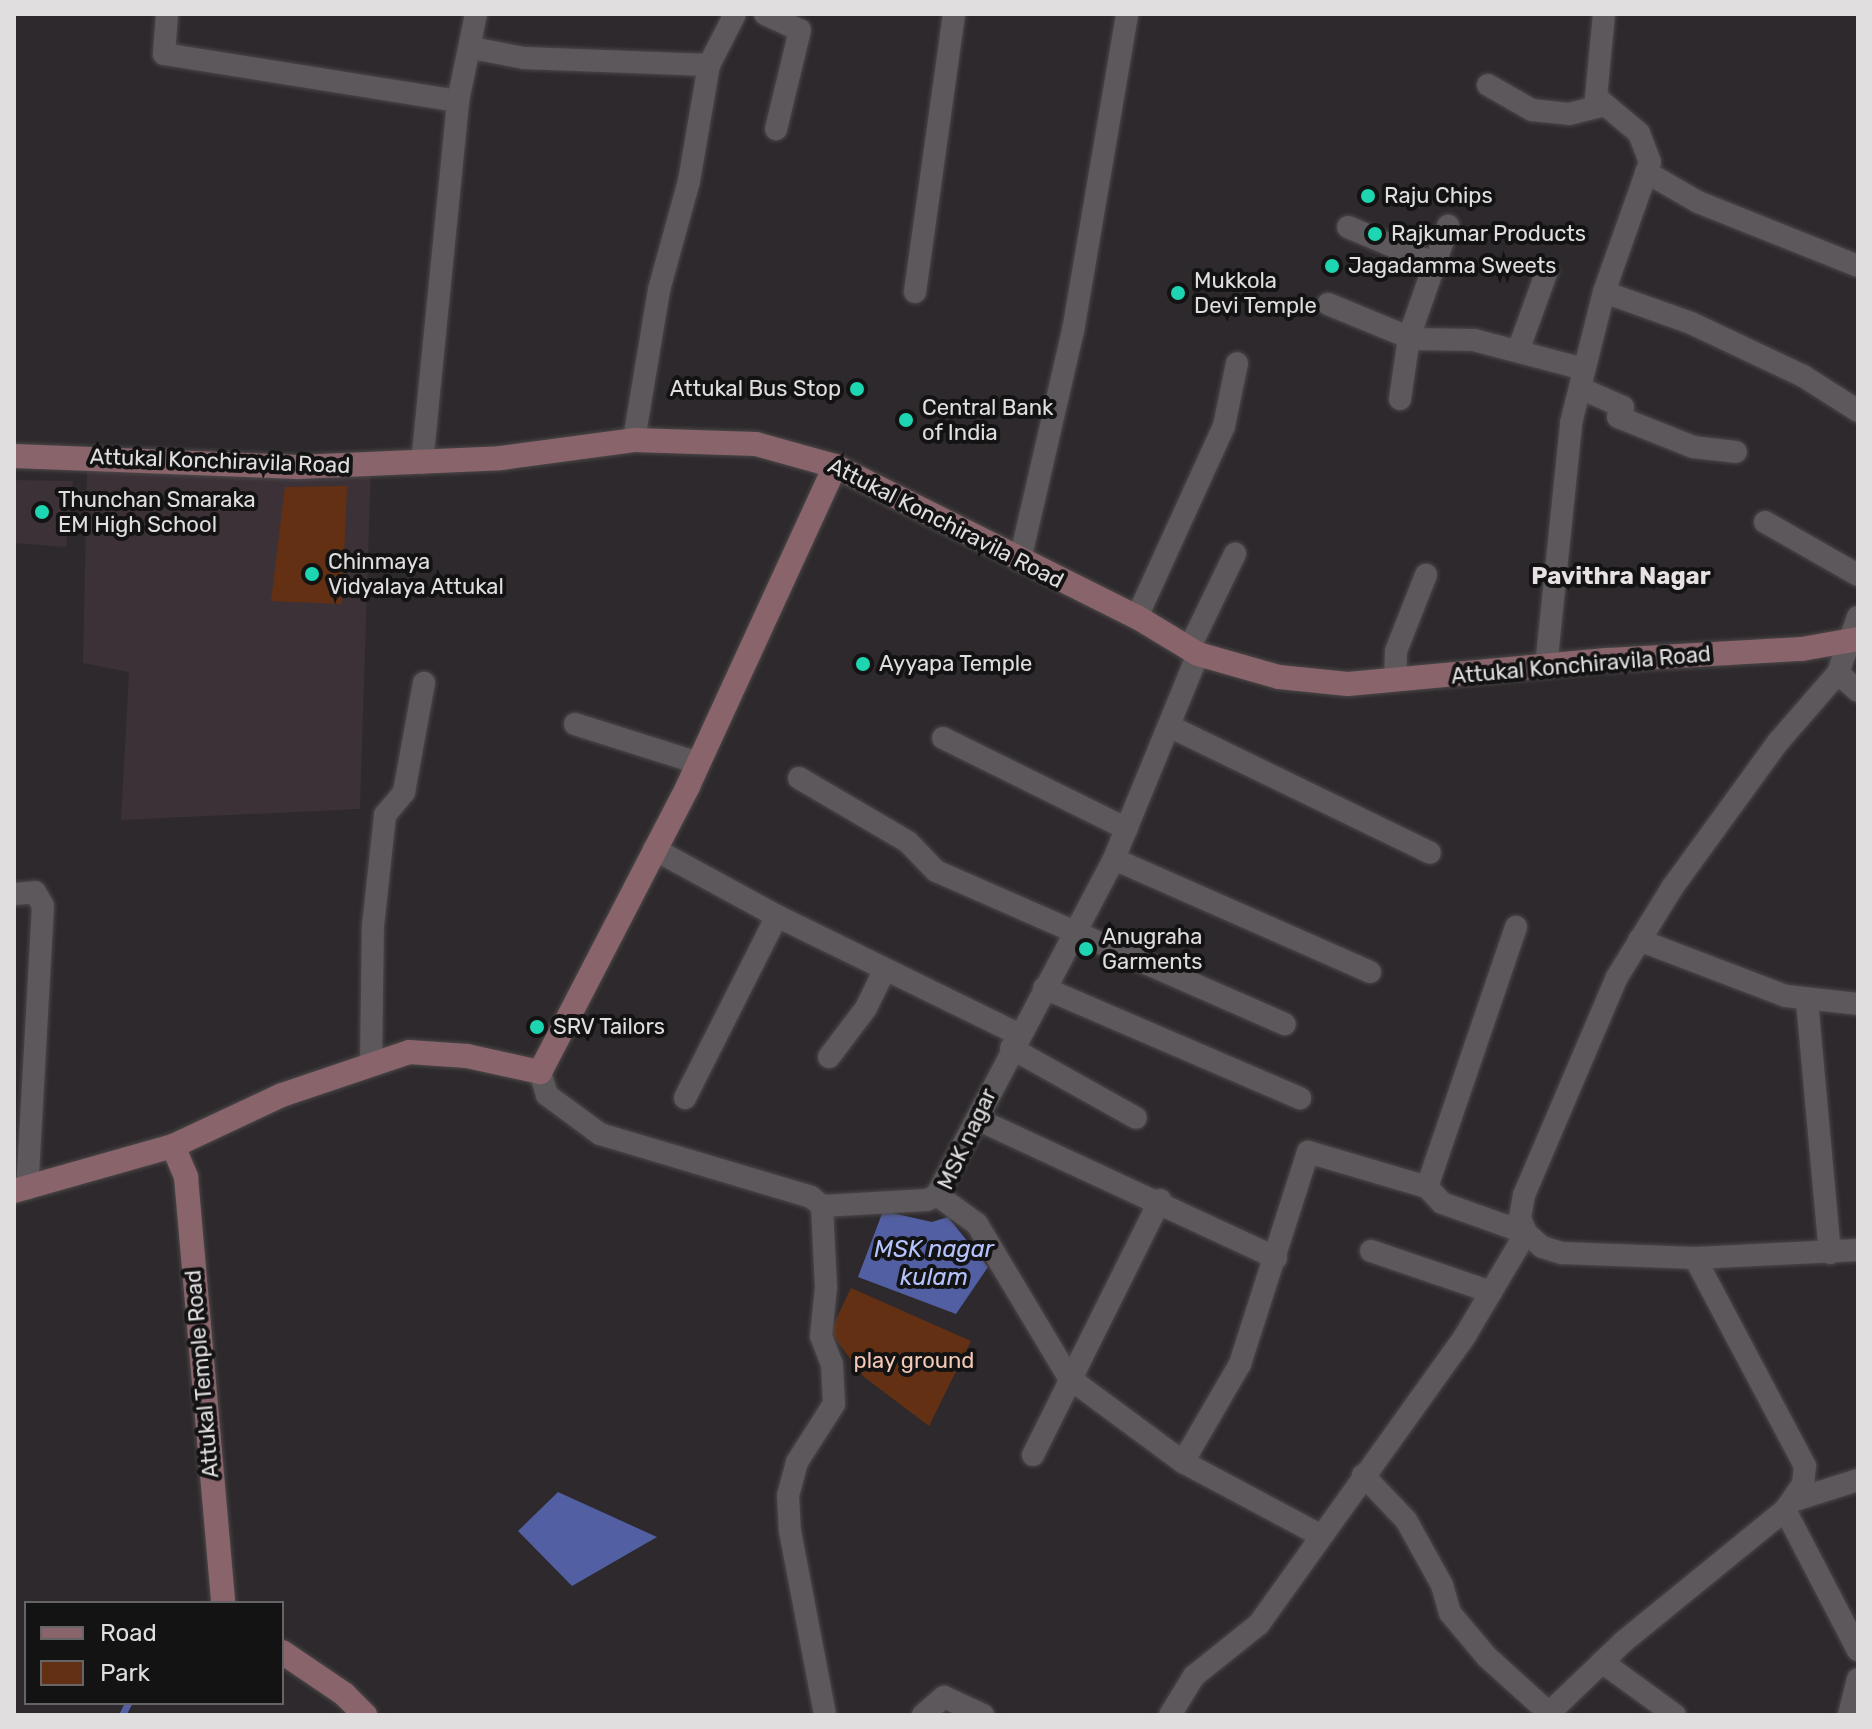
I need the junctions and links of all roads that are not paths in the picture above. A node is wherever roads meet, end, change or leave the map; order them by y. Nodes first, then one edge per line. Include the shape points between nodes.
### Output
1 (167, 14) edge
2 (476, 14) edge
3 (735, 14) edge
4 (765, 14) edge
5 (954, 14) edge
6 (1127, 14) edge
7 (1604, 14) edge
8 (472, 48) junction
9 (709, 65) junction
10 (1488, 85) dead end
11 (458, 101) junction
12 (1601, 106) junction
13 (776, 129) dead end
14 (1646, 172) junction
15 (1448, 226) dead end
16 (1348, 227) dead end
17 (1435, 264) junction
18 (1858, 266) edge
19 (1547, 271) dead end
20 (915, 292) dead end
21 (1604, 292) junction
22 (1328, 304) dead end
23 (1409, 337) junction
24 (1518, 351) junction
25 (1237, 363) dead end
26 (1582, 378) junction
27 (1400, 399) dead end
28 (1858, 411) edge
29 (634, 440) junction
30 (1736, 452) dead end
31 (14, 456) edge
32 (422, 463) junction
33 (835, 466) junction
34 (1765, 522) dead end
35 (1235, 554) dead end
36 (1020, 560) junction
37 (1426, 575) dead end
38 (1858, 575) edge
39 (1137, 617) junction
40 (1856, 632) edge
41 (1194, 652) junction
42 (1546, 667) junction
43 (1838, 673) junction
44 (1395, 680) junction
45 (424, 683) dead end
46 (1858, 691) edge
47 (575, 724) dead end
48 (1169, 726) junction
49 (943, 738) dead end
50 (698, 763) junction
51 (799, 778) dead end
52 (1127, 829) junction
53 (654, 849) junction
54 (1430, 853) dead end
55 (1114, 859) junction
56 (14, 894) edge
57 (777, 916) junction
58 (1516, 927) dead end
59 (1075, 928) junction
60 (1639, 940) junction
61 (885, 969) junction
62 (1370, 972) dead end
63 (1044, 988) junction
64 (1807, 1001) junction
65 (1858, 1004) edge
66 (1285, 1024) dead end
67 (1014, 1041) junction
68 (829, 1057) dead end
69 (371, 1064) junction
70 (540, 1072) junction
71 (685, 1098) dead end
72 (1300, 1098) dead end
73 (1136, 1118) dead end
74 (977, 1119) junction
75 (173, 1146) junction
76 (1427, 1187) junction
77 (21, 1190) edge
78 (937, 1195) junction
79 (1160, 1200) junction
80 (822, 1206) junction
81 (1526, 1233) junction
82 (1858, 1250) edge
83 (1371, 1251) dead end
84 (1830, 1253) junction
85 (1276, 1258) junction
86 (1695, 1258) junction
87 (1491, 1292) junction
88 (1069, 1378) junction
89 (1033, 1455) dead end
90 (1183, 1462) junction
91 (1363, 1475) junction
92 (1858, 1480) edge
93 (1790, 1505) junction
94 (1320, 1535) junction
95 (221, 1601) edge
96 (1858, 1650) edge
97 (284, 1653) edge
98 (1602, 1662) junction
99 (1858, 1679) edge
100 (1548, 1714) edge
101 (365, 1715) edge
102 (825, 1715) edge
103 (923, 1715) edge
104 (983, 1715) edge
105 (1170, 1715) edge
106 (1675, 1715) edge
107 (1849, 1715) edge

1 - 11 street via 164,54
2 - 8 street
3 - 9 street
4 - 13 street via 800,30
5 - 20 street
6 - 36 street via 1073,331
7 - 12 street via 1596,82
8 - 9 street via 524,58
8 - 11 street
9 - 29 street via 689,181 659,290
10 - 12 street via 1532,110 1569,114
11 - 32 street
12 - 14 street via 1639,133 1648,147
14 - 18 street via 1698,202
14 - 21 street
15 - 17 street
16 - 17 street
17 - 23 street
19 - 24 street
21 - 26 street
21 - 28 street via 1691,323
22 - 23 street
23 - 24 street via 1474,340
23 - 27 street
24 - 26 street
25 - 39 street via 1224,426
26 - 30 street via 1623,407 1618,417 1693,447
26 - 42 street
29 - 32 main road, Attukal Konchiravila Road
29 - 33 main road, Attukal Konchiravila Road via 756,444
31 - 32 main road, Attukal Konchiravila Road via 298,467
33 - 36 main road, Attukal Konchiravila Road
33 - 50 main road
34 - 38 street
35 - 41 street, MSK nagar
36 - 39 main road, Attukal Konchiravila Road
37 - 44 street via 1396,651
39 - 41 main road, Attukal Konchiravila Road
40 - 42 main road, Attukal Konchiravila Road via 1802,649
40 - 43 street
41 - 44 main road, Attukal Konchiravila Road via 1279,677 1348,684
41 - 48 street, MSK nagar
42 - 44 main road, Attukal Konchiravila Road
43 - 46 street
43 - 60 street via 1778,742
45 - 69 street via 404,792 385,815 373,926
47 - 50 street
48 - 52 street, MSK nagar
48 - 54 street
49 - 52 street
50 - 53 main road
51 - 59 street via 908,842 936,871
52 - 55 street, MSK nagar
53 - 57 street
53 - 70 main road
55 - 59 street, MSK nagar
55 - 62 street
56 - 77 street via 35,892 43,906
57 - 61 street
57 - 71 street
58 - 76 street
59 - 63 street, MSK nagar
59 - 66 street
60 - 64 street via 1745,984
60 - 81 street via 1617,977 1524,1195 1520,1218
61 - 67 street
61 - 68 street via 866,1008
63 - 67 street, MSK nagar
63 - 72 street
64 - 65 street
64 - 84 street
67 - 73 street
67 - 74 street, MSK nagar
69 - 70 main road via 409,1052 467,1056
69 - 75 main road via 282,1095
70 - 80 street via 547,1095 600,1134 811,1197
74 - 78 street, MSK nagar
74 - 79 street
75 - 77 main road
75 - 95 main road, Attukal Temple Road via 186,1177
76 - 81 street via 1442,1203
76 - 85 street via 1308,1152
78 - 80 street via 927,1200
78 - 88 street, MSK nagar via 977,1224
79 - 85 street
79 - 88 street
80 - 102 street via 826,1287 821,1336 836,1384 834,1404 797,1462 788,1495
81 - 86 street via 1542,1247 1562,1253
81 - 87 street
82 - 84 street
83 - 87 street
84 - 86 street
85 - 90 street via 1240,1364
86 - 93 street via 1805,1466
87 - 91 street
88 - 89 street
88 - 90 street, MSK nagar
90 - 94 street, MSK nagar
91 - 94 street
91 - 100 street via 1406,1520 1442,1585 1450,1613 1487,1657
92 - 93 street
93 - 96 street
93 - 98 street
94 - 105 street via 1259,1624 1194,1676
97 - 101 main road
98 - 100 street
98 - 106 street
99 - 107 street
103 - 104 street via 944,1697

